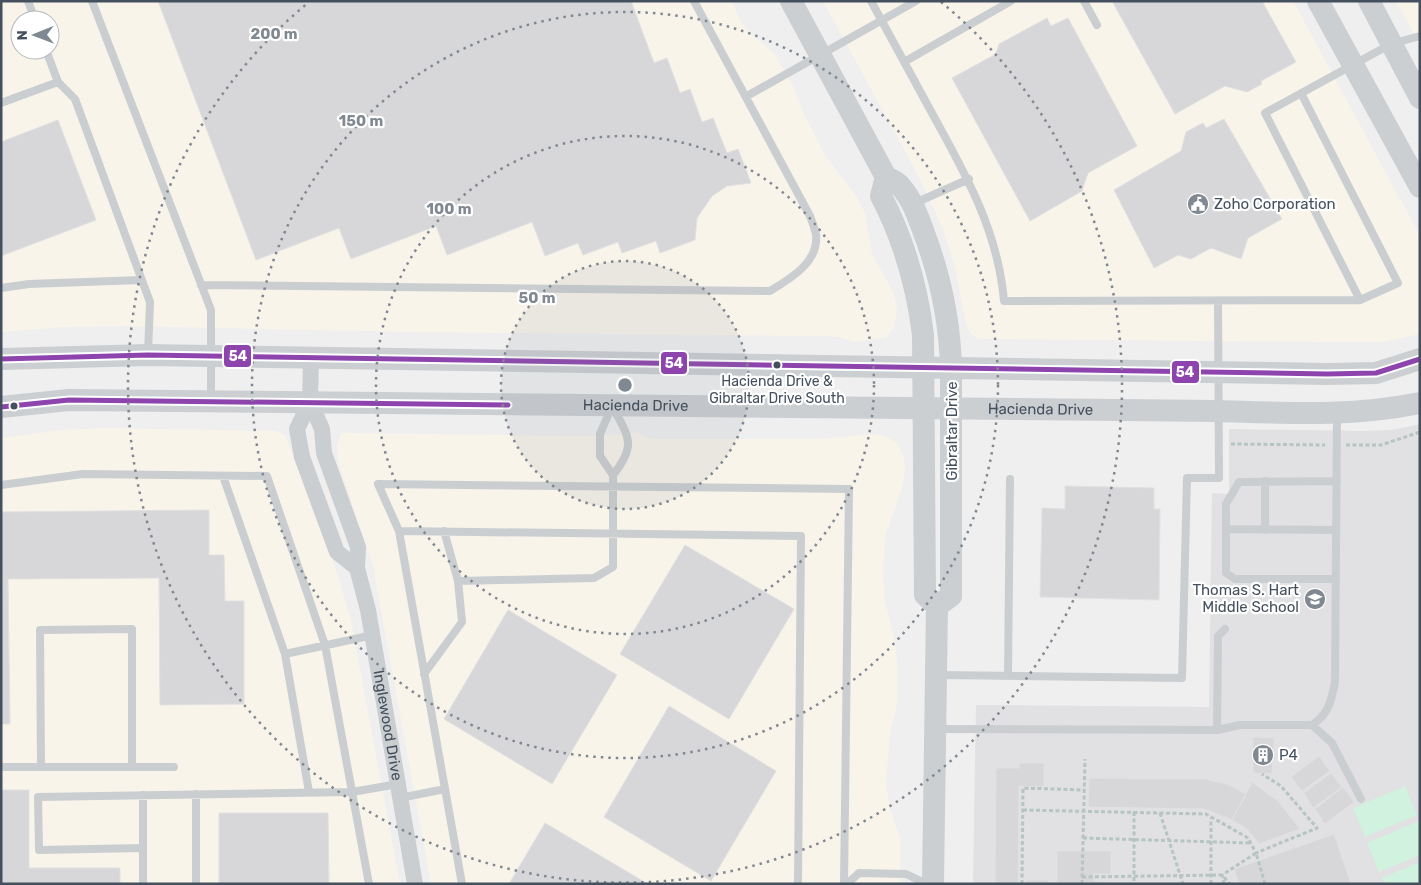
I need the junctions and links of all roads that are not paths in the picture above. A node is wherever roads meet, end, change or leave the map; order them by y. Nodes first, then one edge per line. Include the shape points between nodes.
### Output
1 (92, 1) edge
2 (694, 1) edge
3 (791, 1) edge
4 (871, 1) edge
5 (916, 1) edge
6 (1011, 1) edge
7 (1084, 1) edge
8 (1318, 1) edge
9 (1369, 1) edge
10 (881, 20) junction
11 (1097, 25) dead end
12 (1420, 36) edge
13 (1391, 44) junction
14 (820, 54) junction
15 (50, 60) edge
16 (904, 62) junction
17 (1352, 64) junction
18 (58, 82) junction
19 (1301, 93) junction
20 (747, 96) junction
21 (1420, 98) edge
22 (1, 103) edge
23 (886, 177) junction
24 (968, 179) junction
25 (1420, 187) edge
26 (913, 204) junction
27 (142, 280) junction
28 (201, 285) junction
29 (1, 288) edge
30 (1360, 300) junction
31 (1218, 301) junction
32 (148, 355) junction
33 (212, 356) junction
34 (310, 357) junction
35 (1, 359) edge
36 (1420, 359) edge
37 (924, 368) junction
38 (951, 369) junction
39 (1218, 373) junction
40 (211, 401) junction
41 (310, 402) junction
42 (1420, 403) edge
43 (612, 406) junction
44 (1, 407) edge
45 (924, 409) junction
46 (952, 409) junction
47 (1218, 411) junction
48 (1337, 414) junction
49 (613, 475) junction
50 (223, 476) junction
51 (1010, 480) dead end
52 (1265, 481) junction
53 (1337, 481) junction
54 (1, 485) edge
55 (613, 487) junction
56 (1226, 529) junction
57 (1265, 530) junction
58 (1336, 530) junction
59 (398, 531) junction
60 (444, 532) junction
61 (613, 534) junction
62 (357, 568) junction
63 (1336, 579) junction
64 (458, 581) junction
65 (937, 606) junction
66 (1225, 628) dead end
67 (373, 635) junction
68 (325, 645) junction
69 (285, 654) junction
70 (424, 674) junction
71 (936, 675) junction
72 (1008, 676) junction
73 (1312, 725) junction
74 (935, 729) junction
75 (1217, 730) junction
76 (1, 767) edge
77 (41, 767) junction
78 (132, 767) junction
79 (174, 767) dead end
80 (445, 789) junction
81 (399, 791) junction
82 (309, 792) junction
83 (352, 792) junction
84 (196, 794) junction
85 (143, 795) junction
86 (1362, 798) dead end
87 (143, 848) junction
88 (143, 884) edge
89 (196, 884) edge
90 (369, 884) edge
91 (415, 884) edge
92 (462, 884) edge
93 (798, 884) edge
94 (845, 884) edge
95 (927, 884) edge
96 (934, 884) edge

1 - 28 lane
2 - 20 lane
3 - 14 main road, Gibraltar Drive
4 - 10 lane
5 - 10 lane
6 - 16 lane
7 - 11 lane
8 - 17 main road
9 - 13 main road
10 - 14 lane
10 - 16 lane
12 - 13 lane
13 - 17 lane
13 - 21 main road
14 - 20 lane
14 - 23 main road, Gibraltar Drive
15 - 18 lane
16 - 24 lane
17 - 19 lane
17 - 25 main road
18 - 22 lane
18 - 27 lane via 75,99
19 - 30 lane via 1265,113
19 - 30 lane via 1398,283
20 - 28 lane via 810,216 816,237 810,259 794,277 770,291
23 - 26 main road, Gibraltar Drive via 901,186
23 - 37 main road, Gibraltar Drive via 881,196 909,264 918,298
24 - 26 lane
24 - 31 lane via 983,212 1001,269 1004,301
26 - 38 main road, Gibraltar Drive via 944,294
27 - 29 lane
27 - 32 lane via 150,302
28 - 33 lane via 211,310
30 - 31 lane
31 - 39 lane
32 - 33 main road
32 - 35 main road
33 - 34 main road
33 - 40 lane
34 - 37 main road
34 - 41 street, Inglewood Drive
36 - 39 main road via 1376,373
37 - 38 main road
37 - 45 main road, Gibraltar Drive
38 - 39 main road
38 - 46 main road, Gibraltar Drive
39 - 47 lane
40 - 41 main road, Hacienda Drive
40 - 44 main road, Hacienda Drive via 69,400
41 - 43 main road, Hacienda Drive
41 - 62 street, Inglewood Drive via 322,429 324,453 358,546
41 - 62 street, Inglewood Drive via 297,429 302,457 337,552
42 - 48 main road, Hacienda Drive via 1379,411
43 - 45 main road, Hacienda Drive
43 - 49 lane via 600,434 600,456
43 - 49 lane via 628,434 627,457
45 - 46 main road, Hacienda Drive
45 - 65 main road, Gibraltar Drive via 925,594
46 - 47 main road, Hacienda Drive
46 - 65 main road, Gibraltar Drive via 951,596
47 - 48 main road, Hacienda Drive
47 - 72 lane via 1218,478 1187,478 1182,678
48 - 53 lane
49 - 55 lane
50 - 54 lane via 83,474
50 - 68 lane via 267,476
50 - 69 lane
51 - 72 lane
52 - 53 lane
52 - 56 lane via 1239,482 1226,504
52 - 57 lane
53 - 58 lane
55 - 59 lane via 378,484
55 - 61 lane
55 - 94 lane via 849,489
56 - 57 lane
56 - 63 lane via 1226,573 1235,579
57 - 58 lane
58 - 63 lane
59 - 60 lane
59 - 70 lane
60 - 61 lane
60 - 64 lane
61 - 64 lane via 613,567 594,578
61 - 93 lane via 801,536
62 - 67 street, Inglewood Drive
63 - 73 lane via 1335,682 1330,706 1322,719
64 - 70 lane via 462,622
65 - 71 main road
66 - 75 lane via 1218,636
67 - 68 lane
67 - 81 street, Inglewood Drive
68 - 69 lane
68 - 83 lane
69 - 82 lane
70 - 80 lane
71 - 72 lane
71 - 74 main road
73 - 75 lane via 1240,725
73 - 86 lane via 1332,743
74 - 75 lane
74 - 96 main road
76 - 77 lane
77 - 78 lane
77 - 78 lane via 40,630 132,629
78 - 79 lane
80 - 81 lane
80 - 92 lane
81 - 83 lane
81 - 91 street, Inglewood Drive
82 - 83 lane
82 - 84 lane
83 - 90 lane
84 - 85 lane
84 - 89 lane
85 - 87 lane
85 - 87 lane via 38,797 39,850
87 - 88 lane
94 - 95 lane via 859,873 906,874

